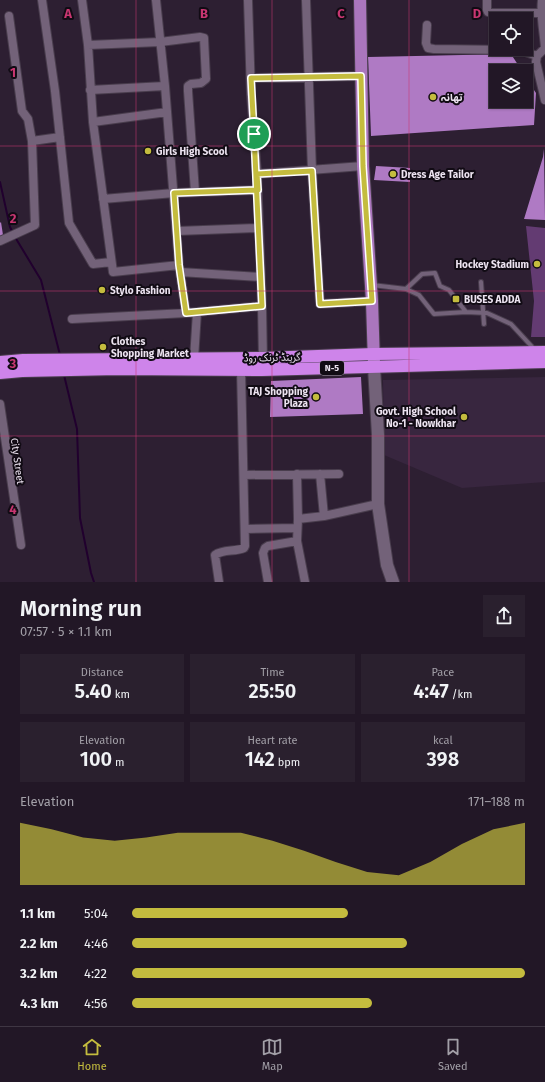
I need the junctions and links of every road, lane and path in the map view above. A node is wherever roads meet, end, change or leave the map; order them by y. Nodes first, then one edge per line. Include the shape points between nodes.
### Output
1 (42, 0) edge
2 (82, 0) edge
3 (156, 0) edge
4 (248, 0) edge
5 (306, 0) edge
6 (360, 0) edge
7 (487, 0) edge
8 (542, 0) edge
9 (541, 13) junction
10 (9, 16) dead end
11 (427, 25) dead end
12 (160, 42) junction
13 (88, 45) junction
14 (545, 48) edge
15 (536, 56) junction
16 (361, 76) junction
17 (309, 77) junction
18 (251, 78) junction
19 (165, 86) junction
20 (90, 90) junction
21 (545, 100) edge
22 (166, 112) junction
23 (93, 122) junction
24 (60, 137) junction
25 (32, 141) junction
26 (363, 166) junction
27 (312, 171) junction
28 (257, 174) junction
29 (258, 190) junction
30 (195, 192) junction
31 (174, 193) junction
32 (104, 198) junction
33 (259, 228) junction
34 (177, 231) junction
35 (2, 240) edge
36 (111, 262) junction
37 (180, 269) junction
38 (261, 277) junction
39 (481, 282) dead end
40 (371, 285) junction
41 (406, 290) junction
42 (372, 301) junction
43 (262, 306) junction
44 (197, 312) junction
45 (466, 312) junction
46 (186, 313) junction
47 (484, 313) junction
48 (72, 319) dead end
49 (484, 324) dead end
50 (541, 352) edge
51 (373, 354) junction
52 (194, 359) junction
53 (0, 362) edge
54 (545, 362) edge
55 (119, 364) junction
56 (262, 364) junction
57 (22, 366) junction
58 (374, 367) junction
59 (241, 370) junction
60 (0, 373) edge
61 (0, 404) edge
62 (297, 474) junction
63 (320, 474) junction
64 (339, 474) dead end
65 (244, 475) junction
66 (378, 504) junction
67 (324, 516) junction
68 (298, 519) junction
69 (297, 528) junction
70 (245, 529) junction
71 (297, 541) junction
72 (21, 545) dead end
73 (219, 582) edge
74 (268, 582) edge
75 (305, 582) edge
76 (393, 582) edge

1 - 24 street
2 - 13 street
3 - 12 street
4 - 18 street
5 - 17 street
6 - 16 main road
7 - 9 street via 487,10 492,14
8 - 9 street
9 - 14 street
10 - 25 street via 22,112 28,119
11 - 15 street via 428,48 520,50
12 - 13 street
12 - 19 street
12 - 30 street via 204,38 206,79 188,86
13 - 20 street
14 - 15 street
15 - 21 street
16 - 17 street
16 - 26 main road
17 - 18 street
17 - 27 street
18 - 28 street
19 - 20 street
19 - 22 street
20 - 23 street
22 - 23 street
22 - 31 street
23 - 32 street
24 - 25 street
24 - 36 street via 70,223 93,264
25 - 35 street via 35,225
26 - 27 street
26 - 40 main road
27 - 28 street
27 - 42 street via 320,304
28 - 29 street
29 - 30 street
29 - 33 street
30 - 31 street
31 - 32 street
31 - 34 street
32 - 36 street
33 - 34 street
33 - 38 street
34 - 37 street
36 - 37 street via 113,272
37 - 38 street
37 - 46 street
38 - 43 street
39 - 47 lane
40 - 41 lane
40 - 42 main road
41 - 45 lane via 419,295 434,314
41 - 45 lane via 422,274 435,272 440,286 448,290
42 - 51 main road
43 - 44 street
43 - 56 street
44 - 46 street
44 - 52 street
45 - 47 lane
46 - 48 street
47 - 49 lane
47 - 50 lane via 512,324
50 - 51 highway, گرینڈ ٹرنک روڈ / N-5
51 - 56 highway, گرینڈ ٹرنک روڈ / N-5
51 - 58 main road
52 - 55 highway, گرینڈ ٹرنک روڈ / N-5
52 - 56 highway, گرینڈ ٹرنک روڈ / N-5
53 - 57 highway, گرینڈ ٹرنک روڈ / N-5
54 - 58 highway, گرینڈ ٹرنک روڈ / N-5
55 - 57 highway, گرینڈ ٹرنک روڈ / N-5
55 - 59 highway, گرینڈ ٹرنک روڈ / N-5
56 - 58 highway, گرینڈ ٹرنک روڈ / N-5
56 - 59 highway, گرینڈ ٹرنک روڈ / N-5
57 - 60 highway, گرینڈ ٹرنک روڈ / N-5
58 - 66 street via 378,435
59 - 65 street
61 - 72 street, City Street
62 - 63 street
62 - 65 street
62 - 68 street
63 - 64 street
63 - 67 street
65 - 70 street
66 - 67 street
66 - 76 street via 387,565
67 - 68 street
68 - 69 street
69 - 70 street
69 - 71 street
70 - 73 street via 244,548 218,552 215,555
71 - 74 street via 265,548 263,553
71 - 75 street

